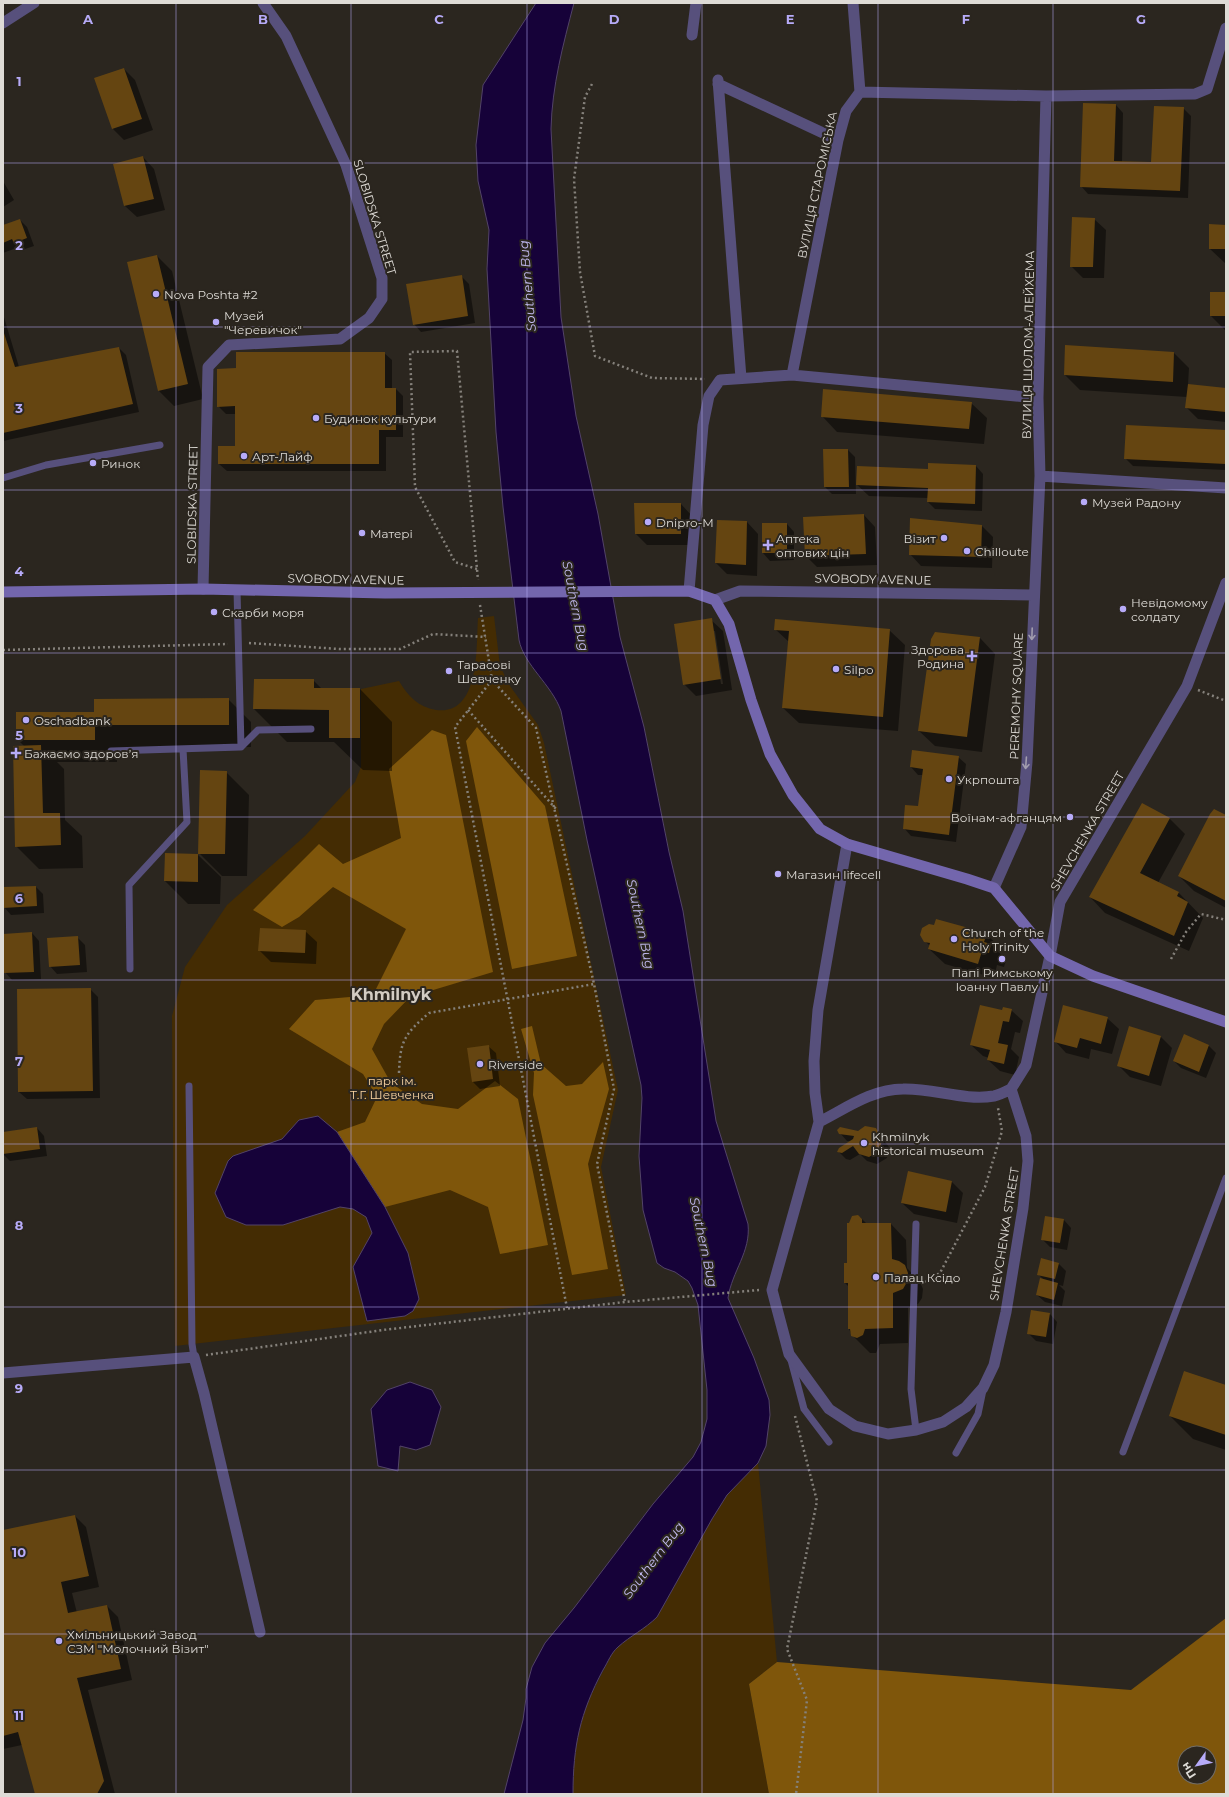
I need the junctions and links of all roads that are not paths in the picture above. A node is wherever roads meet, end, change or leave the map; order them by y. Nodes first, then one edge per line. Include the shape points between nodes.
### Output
1 (34, 3) edge
2 (263, 3) edge
3 (696, 3) edge
4 (853, 3) edge
5 (3, 23) edge
6 (1226, 28) edge
7 (692, 35) dead end
8 (860, 92) junction
9 (1046, 96) junction
10 (838, 140) junction
11 (792, 375) junction
12 (740, 378) junction
13 (1038, 398) junction
14 (160, 445) dead end
15 (1040, 476) junction
16 (3, 478) edge
17 (1226, 488) edge
18 (1226, 584) edge
19 (203, 589) junction
20 (237, 590) junction
21 (689, 591) junction
22 (3, 592) edge
23 (1033, 595) junction
24 (715, 600) junction
25 (311, 729) dead end
26 (241, 747) junction
27 (183, 749) junction
28 (111, 751) dead end
29 (847, 844) junction
30 (994, 888) junction
31 (1050, 956) junction
32 (130, 969) dead end
33 (1226, 1022) edge
34 (189, 1086) dead end
35 (1011, 1089) junction
36 (819, 1122) junction
37 (1226, 1178) edge
38 (916, 1224) dead end
39 (789, 1354) junction
40 (194, 1357) junction
41 (3, 1373) edge
42 (983, 1388) junction
43 (916, 1430) junction
44 (829, 1442) dead end
45 (1123, 1452) dead end
46 (956, 1453) dead end
47 (260, 1632) dead end

1 - 5 street
2 - 19 street, SLOBIDSKA STREET via 286,36 346,166 382,278 382,299 370,318 340,339 229,344 208,367
3 - 7 street
4 - 8 street
6 - 9 street via 1207,89 1195,94
8 - 9 street
8 - 10 street, ВУЛИЦЯ СТАРОМІСЬКА via 846,111
9 - 13 street, ВУЛИЦЯ ШОЛОМ-АЛЕЙХЕМА
10 - 11 street, ВУЛИЦЯ СТАРОМІСЬКА
10 - 12 street via 718,82
11 - 12 street
11 - 13 street
12 - 21 street via 720,380 709,396 703,425
13 - 15 street, ВУЛИЦЯ ШОЛОМ-АЛЕЙХЕМА
14 - 16 lane via 46,465
15 - 17 street
15 - 23 street, ВУЛИЦЯ ШОЛОМ-АЛЕЙХЕМА
18 - 31 street, SHEVCHENKA STREET via 1187,686 1060,902
19 - 20 main road, SVOBODY AVENUE
19 - 22 main road, SVOBODY AVENUE
20 - 21 main road, SVOBODY AVENUE via 479,593
20 - 26 lane
21 - 24 main road, SVOBODY AVENUE
23 - 24 street, SVOBODY AVENUE via 740,591
23 -> 30 street, PEREMOHY SQUARE via 1027,762 1021,827
24 - 29 main road via 730,624 751,700 770,754 793,795 820,829
25 - 26 lane via 258,730
26 - 27 lane
27 - 28 lane
27 - 32 lane via 187,822 129,885
29 - 30 main road
29 - 36 street via 818,1010 814,1061
30 - 31 main road
31 - 33 main road via 1093,976
31 - 35 street, SHEVCHENKA STREET via 1026,1066
34 - 40 lane
35 - 36 street via 995,1096 978,1097 902,1088 873,1094
35 - 42 street, SHEVCHENKA STREET via 1026,1136 1028,1161 1006,1312 994,1365
36 - 39 street, SHEVCHENKA STREET via 772,1290
37 - 45 lane
38 - 43 lane via 911,1389
39 - 43 street, SHEVCHENKA STREET via 829,1409 855,1426 888,1434
39 - 44 lane via 804,1409
40 - 41 street
40 - 47 street
42 - 43 street, SHEVCHENKA STREET via 966,1407 943,1422
42 - 46 lane via 978,1414

